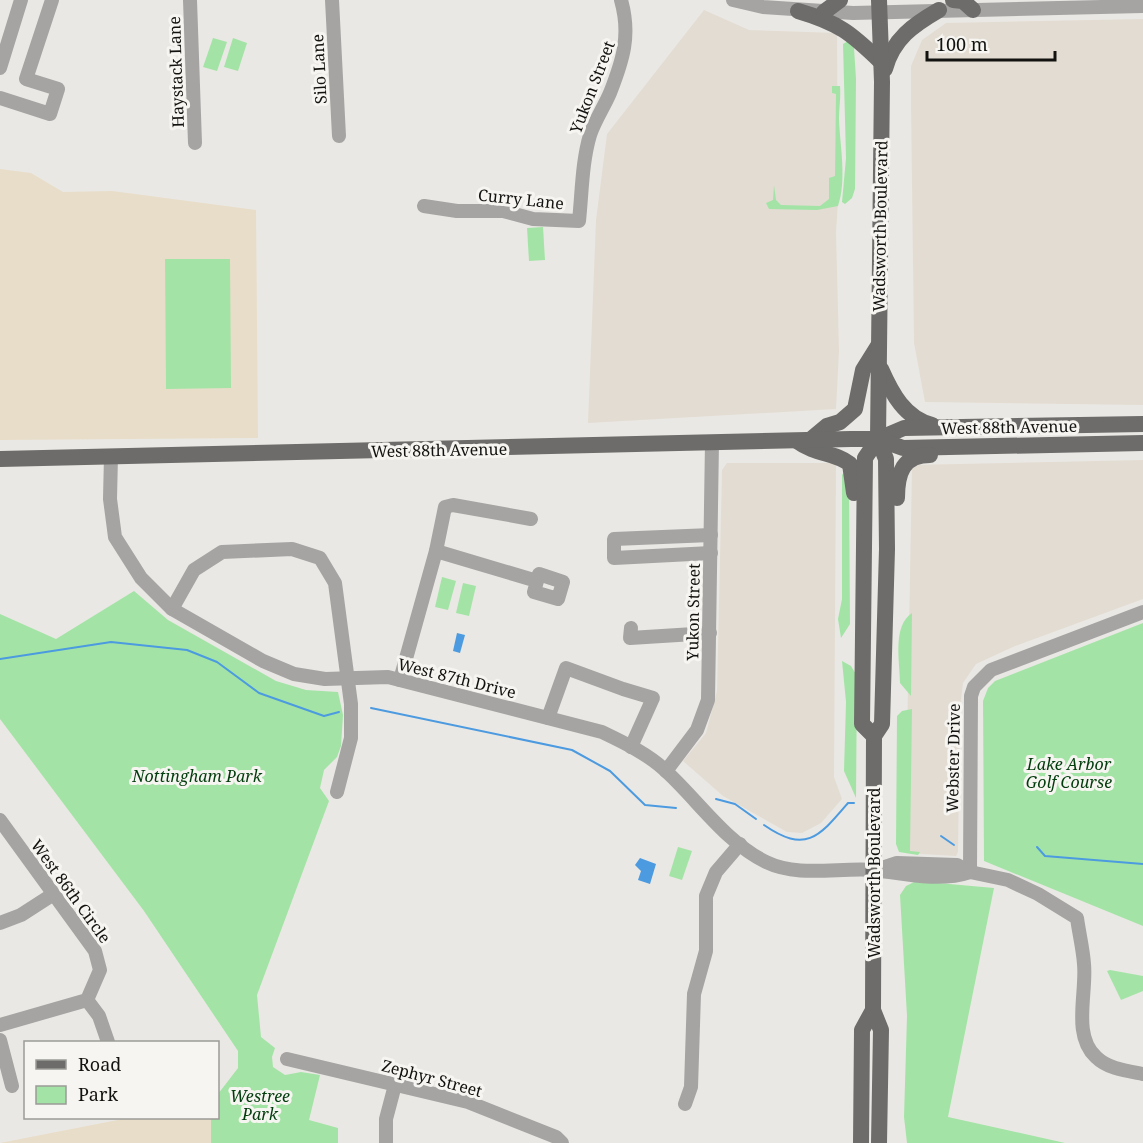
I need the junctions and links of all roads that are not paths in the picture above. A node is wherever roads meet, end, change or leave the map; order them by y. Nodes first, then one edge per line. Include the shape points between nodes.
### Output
1 (21, 0) edge
2 (52, 0) edge
3 (190, 0) edge
4 (332, 0) edge
5 (621, 0) edge
6 (733, 0) edge
7 (840, 0) edge
8 (946, 5) edge
9 (880, 6) edge
10 (1143, 6) edge
11 (974, 10) joint
12 (798, 11) junction
13 (824, 12) junction
14 (881, 62) junction
15 (0, 68) edge
16 (882, 82) junction
17 (0, 98) edge
18 (339, 136) dead end
19 (195, 143) dead end
20 (424, 206) dead end
21 (579, 221) joint
22 (879, 345) junction
23 (879, 363) junction
24 (1143, 424) edge
25 (943, 428) junction
26 (878, 439) junction
27 (802, 441) junction
28 (712, 442) junction
29 (1143, 443) edge
30 (954, 447) junction
31 (111, 456) junction
32 (0, 459) edge
33 (864, 518) junction
34 (531, 519) dead end
35 (711, 535) junction
36 (887, 549) junction
37 (436, 552) junction
38 (711, 553) junction
39 (537, 581) dead end
40 (172, 609) junction
41 (1143, 612) edge
42 (631, 628) dead end
43 (710, 633) junction
44 (348, 679) junction
45 (400, 680) junction
46 (548, 718) junction
47 (874, 736) junction
48 (631, 747) junction
49 (666, 771) junction
50 (337, 792) dead end
51 (0, 820) edge
52 (740, 844) junction
53 (875, 870) junction
54 (970, 872) junction
55 (52, 895) junction
56 (0, 923) edge
57 (87, 1000) junction
58 (873, 1010) junction
59 (0, 1025) edge
60 (0, 1040) edge
61 (108, 1041) edge
62 (287, 1059) dead end
63 (1143, 1074) edge
64 (395, 1085) junction
65 (12, 1086) dead end
66 (686, 1104) dead end
67 (386, 1143) edge
68 (562, 1143) edge
69 (861, 1143) edge
70 (879, 1143) edge

1 - 15 street
2 - 17 street via 26,79 58,89 50,114
3 - 19 street, Haystack Lane
4 - 18 street, Silo Lane
5 - 21 street, Yukon Street via 627,40 610,93 591,132
6 - 12 street via 762,8
7 - 13 main road
8 - 9 street
8 - 11 main road via 963,1
8 - 16 main road via 902,36 888,56
9 - 13 street
9 - 14 main road, Wadsworth Boulevard
10 - 11 street
12 - 13 street
12 - 14 main road via 831,21
14 - 16 main road, Wadsworth Boulevard
16 - 22 main road, Wadsworth Boulevard
20 - 21 street, Curry Lane
22 - 23 main road, Wadsworth Boulevard
22 - 27 main road via 863,370 855,409 840,422
23 - 25 main road via 889,388 908,413 922,423
23 - 26 main road, Wadsworth Boulevard
24 - 25 main road, West 88th Avenue
25 - 26 main road, West 88th Avenue via 904,428
26 - 27 main road, West 88th Avenue
26 - 30 main road, West 88th Avenue via 903,448
26 - 33 main road, Wadsworth Boulevard via 865,458
26 - 36 main road, Wadsworth Boulevard via 886,459
27 - 28 main road, West 88th Avenue
27 - 33 main road via 819,454 836,456 850,464 854,509
28 - 31 main road, West 88th Avenue
28 - 35 street, Yukon Street
29 - 30 main road, West 88th Avenue
30 - 36 main road via 941,454 909,459 899,472 897,535
31 - 32 main road, West 88th Avenue
31 - 40 street, West 87th Drive via 110,500 115,537 141,578
33 - 47 main road, Wadsworth Boulevard via 862,724
34 - 37 street via 449,505 442,510
35 - 38 street, Yukon Street
35 - 38 street via 614,539 614,558
36 - 47 main road, Wadsworth Boulevard via 882,724
37 - 39 street
37 - 45 street
38 - 43 street, Yukon Street
40 - 44 street, West 87th Drive via 263,661 294,674
40 - 44 street via 195,570 222,552 292,549 320,558 335,583
41 - 54 street, Webster Drive via 990,670 974,687 970,704
42 - 43 street via 630,638
43 - 49 street, Yukon Street via 708,700 697,730
44 - 45 street, West 87th Drive
44 - 50 street via 351,738
45 - 46 street, West 87th Drive
46 - 48 street, West 87th Drive via 602,732
46 - 48 street via 566,668 653,698
47 - 53 main road, Wadsworth Boulevard
48 - 49 street, West 87th Drive
49 - 52 street, West 87th Drive
51 - 55 street, West 86th Circle
52 - 53 street, West 87th Drive via 767,862 800,870
52 - 66 street via 716,872 706,896 706,951 694,994 692,1087
53 - 54 street, West 87th Drive via 897,875 957,877
53 - 58 main road, Wadsworth Boulevard
54 - 63 street via 1008,880 1077,918 1084,964 1083,1030 1087,1044 1096,1058 1114,1068
55 - 56 street
55 - 57 street, West 86th Circle via 99,960 99,980
57 - 59 street
57 - 61 street via 99,1016
58 - 69 main road, Wadsworth Boulevard via 862,1030
58 - 70 main road, Wadsworth Boulevard via 881,1030
60 - 65 street
62 - 64 street, Zephyr Street
64 - 67 street via 386,1119
64 - 68 street, Zephyr Street via 468,1102 556,1137

